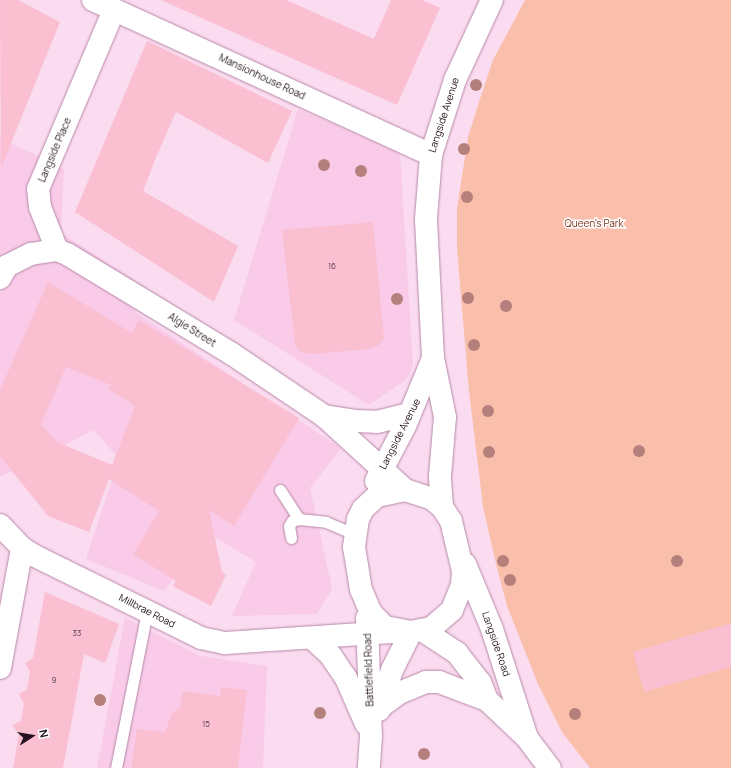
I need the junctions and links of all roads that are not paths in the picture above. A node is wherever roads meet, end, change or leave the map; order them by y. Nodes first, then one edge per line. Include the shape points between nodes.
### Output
1 (93, 0) edge
2 (492, 0) edge
3 (114, 10) junction
4 (431, 155) junction
5 (57, 250) junction
6 (0, 278) edge
7 (434, 358) junction
8 (410, 414) junction
9 (324, 416) junction
10 (381, 470) junction
11 (280, 490) dead end
12 (405, 490) junction
13 (442, 507) junction
14 (363, 509) junction
15 (299, 519) junction
16 (2, 530) edge
17 (354, 534) junction
18 (291, 538) dead end
19 (22, 548) junction
20 (460, 553) junction
21 (366, 605) junction
22 (147, 611) junction
23 (412, 631) junction
24 (368, 632) junction
25 (312, 638) junction
26 (0, 668) edge
27 (487, 700) junction
28 (380, 708) junction
29 (371, 736) junction
30 (527, 738) junction
31 (116, 768) edge
32 (369, 768) edge
33 (550, 768) edge

1 - 3 street, Mansionhouse Road
2 - 4 street, Langside Avenue via 455,80
3 - 4 street, Mansionhouse Road
3 - 5 street, Langside Place via 38,189 40,207
4 - 7 street, Langside Avenue via 426,219
5 - 6 street via 16,259 7,266
5 - 9 street, Algie Street via 225,350
7 - 8 street, Langside Avenue
7 - 13 street, Langside Avenue via 445,417 440,476
8 - 9 street, Algie Street via 377,422 354,422
8 - 10 street, Langside Avenue
9 - 10 street, Algie Street
10 - 12 street, Algie Street
10 - 14 street, Langside Avenue
11 - 15 lane
12 - 13 street via 432,499
12 - 14 street via 377,496
13 - 20 street via 451,521
14 - 17 street
15 - 17 lane via 326,522
15 - 18 lane via 292,521 289,526
16 - 19 street, Millbrae Road
17 - 21 street via 356,568
19 - 22 street, Millbrae Road
19 - 26 street
20 - 23 street via 462,585 458,600 441,621
20 - 30 street, Langside Road via 492,629
21 - 23 street via 381,624
21 - 24 street, Battlefield Road
22 - 25 street, Millbrae Road via 201,638 225,643
22 - 31 lane
23 - 24 street, Millbrae Road
23 - 27 street, Langside Road via 457,653 480,682
23 - 28 street, Battlefield Road via 392,670
24 - 25 street, Millbrae Road
24 - 29 street, Battlefield Road
25 - 29 street via 331,656 346,678
27 - 28 street via 439,682 426,682 399,693
27 - 30 street, Langside Road
28 - 29 street, Battlefield Road
29 - 32 street, Battlefield Road
30 - 33 street, Langside Road

